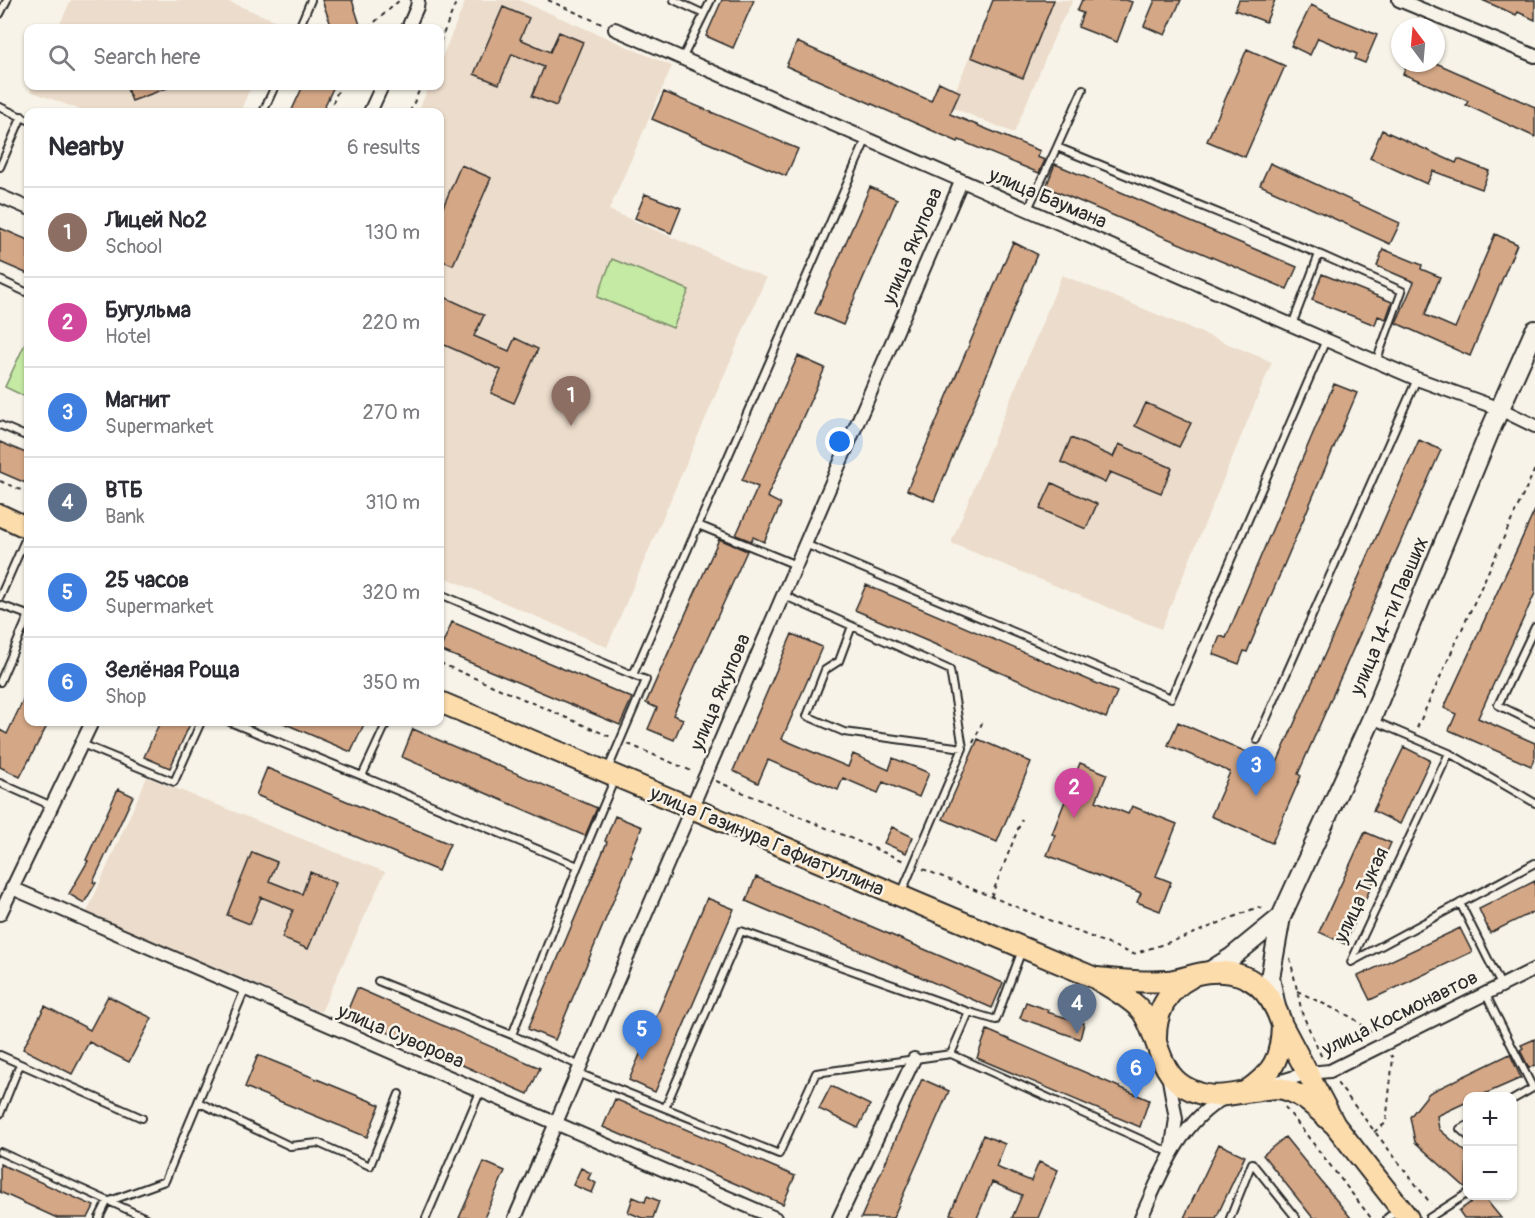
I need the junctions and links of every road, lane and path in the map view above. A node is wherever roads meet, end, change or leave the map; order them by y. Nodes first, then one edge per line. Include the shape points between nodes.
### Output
1 (7, 0) edge
2 (311, 0) edge
3 (400, 0) edge
4 (418, 0) edge
5 (457, 0) edge
6 (548, 0) edge
7 (674, 0) edge
8 (711, 0) edge
9 (1399, 0) edge
10 (0, 14) edge
11 (704, 14) junction
12 (301, 24) edge
13 (373, 24) edge
14 (410, 24) edge
15 (615, 29) joint
16 (444, 32) edge
17 (1535, 56) edge
18 (682, 59) junction
19 (1083, 89) dead end
20 (273, 90) edge
21 (338, 90) edge
22 (380, 90) edge
23 (420, 90) edge
24 (0, 107) edge
25 (265, 108) edge
26 (331, 108) edge
27 (372, 108) edge
28 (412, 108) edge
29 (24, 118) edge
30 (24, 120) edge
31 (866, 140) junction
32 (1057, 147) junction
33 (0, 167) edge
34 (961, 182) junction
35 (0, 196) edge
36 (24, 206) edge
37 (1027, 211) junction
38 (1319, 254) junction
39 (0, 280) edge
40 (24, 291) edge
41 (1292, 325) junction
42 (1535, 330) edge
43 (1326, 340) junction
44 (1376, 362) junction
45 (1417, 379) junction
46 (1500, 409) junction
47 (0, 425) edge
48 (1535, 426) edge
49 (24, 435) edge
50 (1535, 469) edge
51 (0, 481) edge
52 (24, 491) edge
53 (0, 515) edge
54 (698, 525) junction
55 (24, 526) edge
56 (24, 542) edge
57 (805, 544) junction
58 (796, 565) junction
59 (783, 595) junction
60 (444, 596) edge
61 (0, 597) edge
62 (0, 605) edge
63 (24, 614) edge
64 (24, 625) edge
65 (852, 626) junction
66 (1535, 627) edge
67 (444, 665) edge
68 (633, 675) junction
69 (0, 682) edge
70 (444, 704) edge
71 (1371, 720) junction
72 (1535, 723) edge
73 (90, 726) edge
74 (199, 726) edge
75 (240, 726) edge
76 (385, 726) edge
77 (1414, 736) junction
78 (1257, 740) dead end
79 (620, 741) junction
80 (81, 744) junction
81 (963, 748) junction
82 (1449, 753) junction
83 (611, 775) junction
84 (362, 776) junction
85 (705, 777) junction
86 (0, 783) edge
87 (1535, 803) edge
88 (52, 806) junction
89 (691, 809) junction
90 (1022, 819) dead end
91 (1535, 863) edge
92 (913, 864) junction
93 (578, 866) junction
94 (12, 888) junction
95 (900, 896) junction
96 (991, 897) junction
97 (1460, 903) junction
98 (0, 914) edge
99 (1281, 917) junction
100 (1023, 948) junction
101 (1290, 957) dead end
102 (1535, 969) edge
103 (1204, 973) junction
104 (1095, 978) junction
105 (378, 981) dead end
106 (1501, 985) junction
107 (245, 989) junction
108 (1485, 993) junction
109 (969, 1012) junction
110 (1279, 1016) junction
111 (512, 1035) junction
112 (1157, 1045) junction
113 (951, 1054) junction
114 (0, 1055) edge
115 (914, 1059) junction
116 (20, 1064) junction
117 (579, 1069) junction
118 (1167, 1071) junction
119 (1330, 1071) junction
120 (1308, 1073) junction
121 (480, 1092) junction
122 (1245, 1092) junction
123 (399, 1094) dead end
124 (1225, 1097) junction
125 (1517, 1097) edge
126 (198, 1102) junction
127 (1283, 1105) dead end
128 (665, 1108) junction
129 (0, 1114) edge
130 (142, 1118) dead end
131 (555, 1124) junction
132 (1335, 1125) junction
133 (0, 1152) edge
134 (1171, 1153) junction
135 (1463, 1196) edge
136 (107, 1202) junction
137 (1438, 1212) junction
138 (1398, 1214) edge
139 (99, 1218) edge
140 (146, 1218) edge
141 (426, 1218) edge
142 (515, 1218) edge
143 (776, 1218) edge
144 (839, 1218) edge
145 (1141, 1218) edge
146 (1230, 1218) edge
147 (1296, 1218) edge
148 (1371, 1218) edge
149 (1429, 1218) edge

1 - 10 lane
2 - 12 lane
3 - 13 path
4 - 14 street
5 - 16 path
6 - 15 path
7 - 11 lane
8 - 11 lane
9 - 17 street
11 - 18 lane
15 - 18 street, улица Баумана
18 - 31 street, улица Баумана
19 - 32 lane
20 - 25 lane
21 - 26 path
22 - 27 street
23 - 28 path
24 - 29 lane
30 - 33 lane
31 - 34 street, улица Баумана
31 - 54 lane
32 - 37 lane
32 - 38 lane
34 - 37 street, улица Баумана
34 - 57 street, улица Якупова
35 - 36 street
37 - 41 street, улица Баумана
38 - 41 lane
38 - 44 lane via 1402,291
39 - 40 lane
41 - 43 street, улица Баумана
42 - 46 street, улица 14-ти Павших
43 - 44 street, улица Баумана
43 - 57 lane via 1171,698
44 - 45 street, улица Баумана
45 - 46 street, улица Баумана
45 - 78 lane
46 - 48 street, улица Баумана
46 - 71 street, улица 14-ти Павших
47 - 49 lane
50 - 77 path
51 - 52 path
53 - 55 main road
54 - 58 lane
54 - 68 lane
56 - 61 lane
57 - 58 street, улица Якупова
58 - 59 street, улица Якупова
59 - 65 lane
59 - 85 street, улица Якупова
60 - 68 lane
62 - 63 lane
64 - 69 lane
65 - 81 lane via 950,670
65 - 81 lane via 839,661 825,670 807,716 844,732
66 - 72 lane via 1498,705
67 - 79 path
68 - 79 lane via 646,680
70 - 83 main road, улица Газинура Гафиатуллина
71 - 77 lane
71 - 99 street, улица 14-ти Павших
73 - 80 street
74 - 80 lane via 174,782
75 - 84 lane
76 - 84 lane
77 - 82 lane
79 - 83 lane
79 - 85 path
80 - 88 street
81 - 92 lane
82 - 87 lane
82 - 97 lane, улица Тукая via 1351,962
83 - 89 main road, улица Газинура Гафиатуллина
83 - 93 lane
84 - 93 lane
85 - 89 street, улица Якупова
85 - 92 path
86 - 88 lane
88 - 94 street
89 - 95 main road, улица Газинура Гафиатуллина
89 - 117 street, улица Якупова
90 - 96 path
91 - 97 lane, улица Тукая
92 - 95 lane
92 - 96 path
93 - 111 lane
94 - 98 street
94 - 107 street, улица Суворова
95 - 100 main road, улица Газинура Гафиатуллина
96 - 99 path via 1133,954 1258,907
97 - 106 lane
99 - 103 street via 1232,957
99 - 110 street via 1270,978
100 - 104 main road, улица Газинура Гафиатуллина
100 - 109 lane via 996,1020
101 - 119 path via 1302,1013
102 - 106 street, улица Космонавтов
103 - 104 main road via 1169,981
103 - 110 main road via 1230,972 1249,978 1265,991
103 - 112 main road via 1185,981 1164,1002 1158,1016
104 - 112 main road via 1142,1012
105 - 111 lane
106 - 108 street, улица Космонавтов
107 - 121 street, улица Суворова
107 - 126 lane
108 - 119 street, улица Космонавтов
108 - 125 lane via 1533,1088
109 - 113 lane
109 - 128 lane via 741,931
110 - 120 main road
110 - 122 main road via 1281,1045 1274,1064 1262,1080
111 - 117 lane
112 - 118 main road
113 - 115 lane
113 - 134 lane
114 - 116 lane
115 - 128 lane via 816,1073 779,1154
115 - 144 street
116 - 129 lane
116 - 130 lane
117 - 128 lane
117 - 131 street, улица Якупова
118 - 124 main road via 1193,1091
118 - 134 street via 1176,1119
119 - 120 street, улица Космонавтов
119 - 137 path
120 - 122 street, улица Космонавтов
120 - 132 main road
121 - 131 street, улица Суворова
121 - 141 lane
122 - 124 main road
122 - 132 main road via 1278,1088 1298,1095
123 - 126 lane via 370,1166 318,1143 290,1146
124 - 134 street via 1209,1106
126 - 136 lane via 165,1181
127 - 148 path
131 - 142 street, улица Якупова
131 - 143 street, улица Суворова
132 - 138 main road
133 - 136 lane
134 - 145 street
135 - 137 lane
136 - 139 lane
136 - 140 lane
137 - 149 lane
146 - 147 lane via 1252,1163

